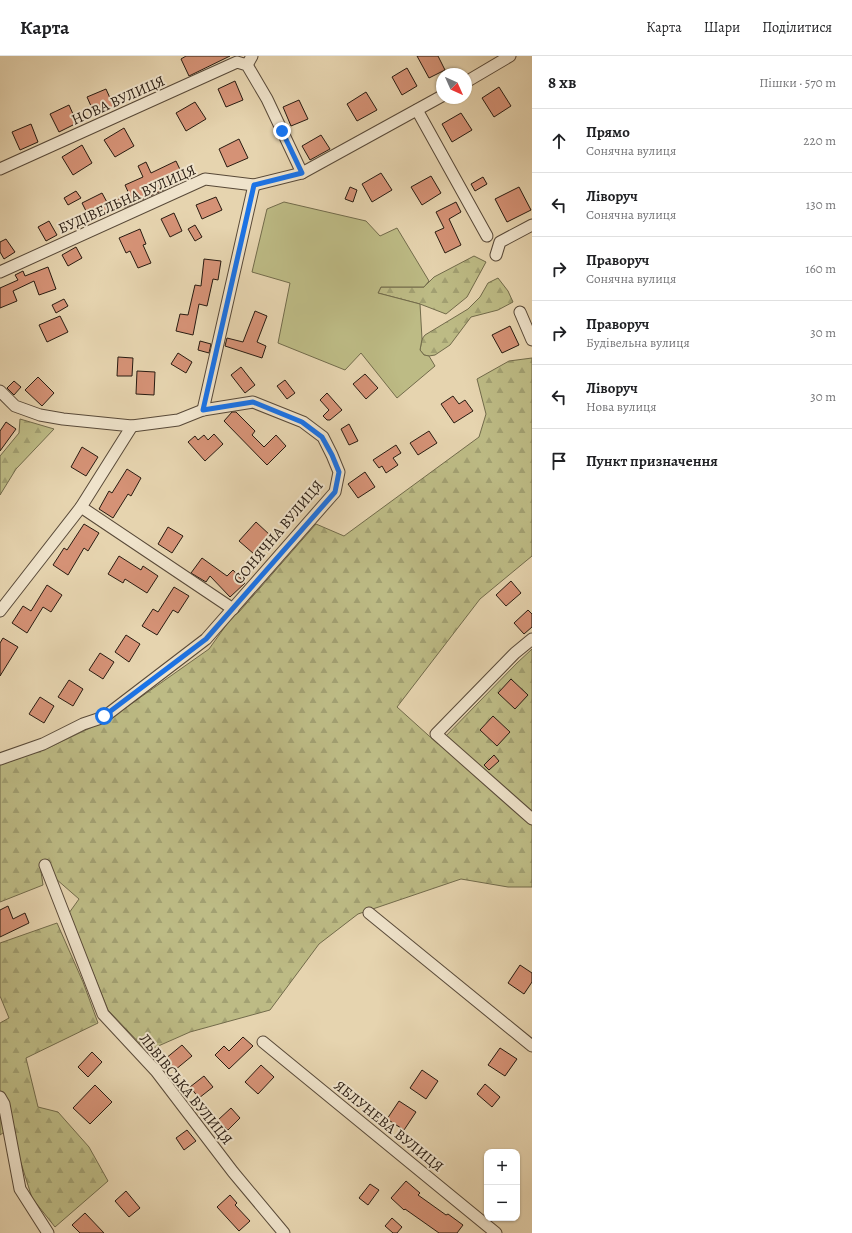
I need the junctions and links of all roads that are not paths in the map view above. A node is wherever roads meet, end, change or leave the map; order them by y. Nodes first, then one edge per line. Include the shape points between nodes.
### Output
1 (510, 56) edge
2 (249, 60) edge
3 (472, 78) edge
4 (436, 99) edge
5 (417, 110) junction
6 (0, 169) edge
7 (302, 173) junction
8 (254, 185) junction
9 (532, 225) edge
10 (487, 236) dead end
11 (496, 255) dead end
12 (0, 272) edge
13 (520, 312) dead end
14 (532, 340) edge
15 (0, 391) edge
16 (203, 410) junction
17 (132, 426) junction
18 (81, 507) junction
19 (233, 609) junction
20 (0, 611) edge
21 (532, 639) edge
22 (0, 759) edge
23 (532, 819) edge
24 (45, 865) dead end
25 (369, 913) dead end
26 (263, 1042) dead end
27 (532, 1046) edge
28 (0, 1097) edge
29 (48, 1233) edge
30 (284, 1233) edge
31 (496, 1233) edge

1 - 3 street
2 - 6 street, НОВА ВУЛИЦЯ via 237,62
2 - 7 street, НОВА ВУЛИЦЯ
4 - 5 street, БУДІВЕЛЬНА ВУЛИЦЯ
5 - 7 street, БУДІВЕЛЬНА ВУЛИЦЯ
5 - 10 street
7 - 8 street, БУДІВЕЛЬНА ВУЛИЦЯ
8 - 12 street, БУДІВЕЛЬНА ВУЛИЦЯ via 205,179
8 - 16 street
9 - 11 street via 500,242
13 - 14 street
15 - 17 street, СОНЯЧНА ВУЛИЦЯ via 16,406 40,415
16 - 17 street, СОНЯЧНА ВУЛИЦЯ via 178,420
16 - 19 street, СОНЯЧНА ВУЛИЦЯ via 253,402 302,422 322,437 339,472 335,492
17 - 18 street
18 - 19 street
18 - 20 street
19 - 22 street, СОНЯЧНА ВУЛИЦЯ via 206,639 104,716 44,744
21 - 23 street via 515,653 436,734
24 - 30 street, ЛЬВІВСЬКА ВУЛИЦЯ via 102,1014 156,1071 233,1172
25 - 27 street
26 - 31 street, ЯБЛУНЕВА ВУЛИЦЯ
28 - 29 street via 4,1104 20,1188

